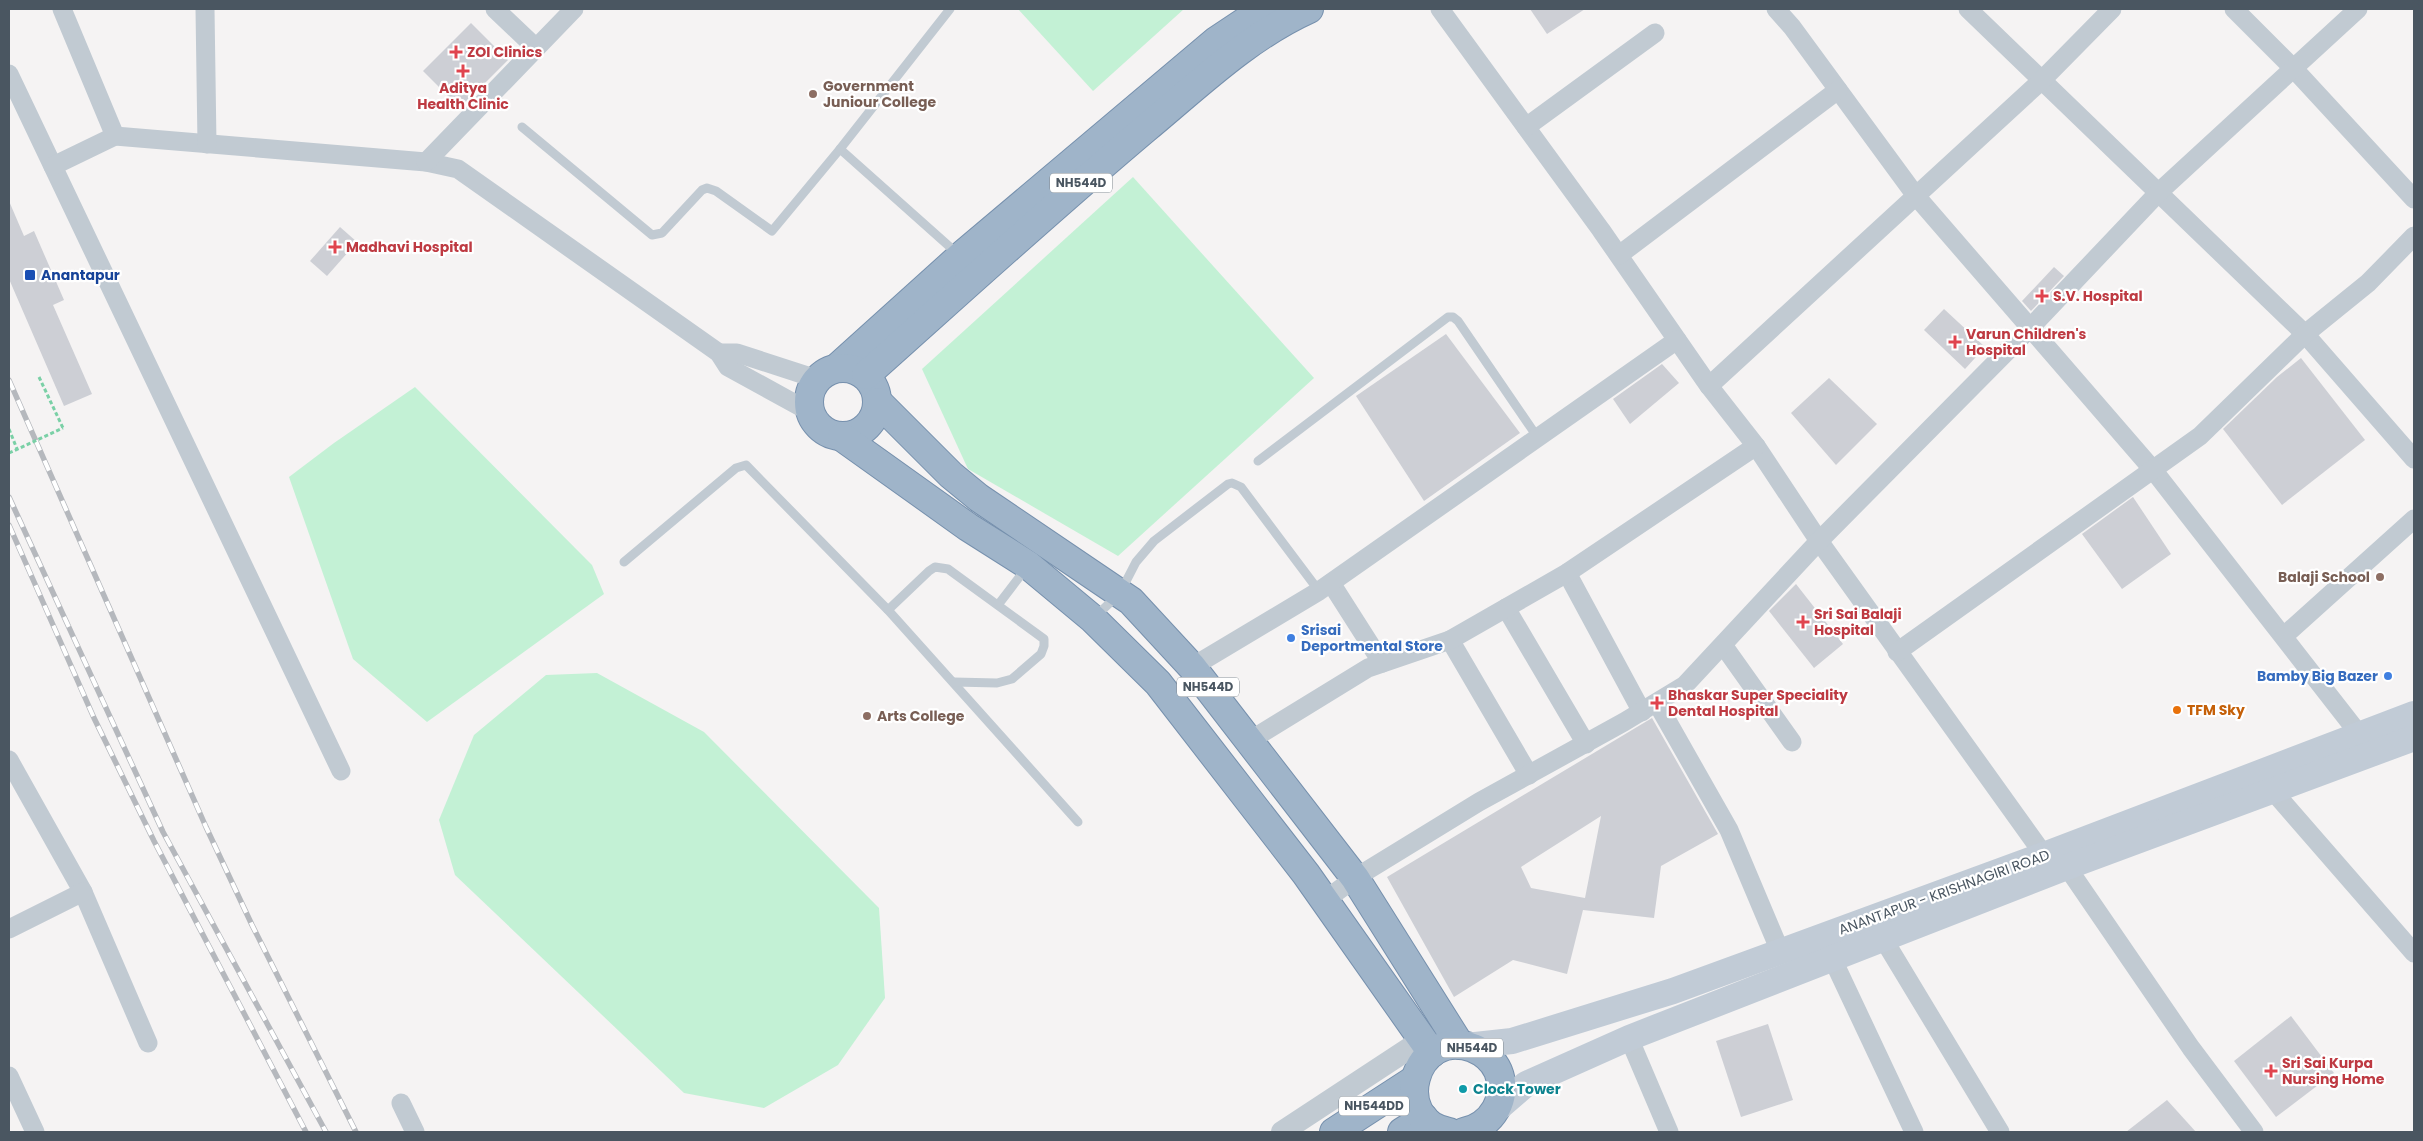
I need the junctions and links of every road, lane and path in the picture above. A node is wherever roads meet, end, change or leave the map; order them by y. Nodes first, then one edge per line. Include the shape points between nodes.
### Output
1 (62, 9) edge
2 (204, 9) edge
3 (495, 9) edge
4 (574, 9) edge
5 (950, 9) edge
6 (1264, 9) edge
7 (1309, 9) edge
8 (1440, 9) edge
9 (1776, 9) edge
10 (1968, 9) edge
11 (2112, 9) edge
12 (2234, 9) edge
13 (2358, 9) edge
14 (1655, 33) dead end
15 (536, 48) junction
16 (2294, 69) junction
17 (9, 74) edge
18 (2042, 80) junction
19 (1838, 90) junction
20 (522, 127) dead end
21 (1526, 127) junction
22 (115, 136) junction
23 (207, 144) junction
24 (840, 149) junction
25 (426, 162) junction
26 (53, 166) junction
27 (2159, 192) junction
28 (1916, 196) junction
29 (2414, 198) edge
30 (2414, 236) edge
31 (1619, 255) junction
32 (961, 256) junction
33 (2030, 328) junction
34 (2305, 334) junction
35 (1677, 340) junction
36 (720, 353) junction
37 (828, 373) junction
38 (866, 375) junction
39 (39, 377) dead end
40 (1709, 386) junction
41 (878, 402) junction
42 (810, 412) junction
43 (9, 429) edge
44 (842, 436) junction
45 (1538, 438) junction
46 (1756, 446) junction
47 (17, 449) junction
48 (9, 453) edge
49 (2414, 459) edge
50 (1258, 461) dead end
51 (2154, 471) junction
52 (2414, 519) edge
53 (1819, 541) junction
54 (1036, 554) junction
55 (624, 562) dead end
56 (1567, 573) junction
57 (1325, 587) junction
58 (1120, 593) junction
59 (998, 605) junction
60 (1506, 608) junction
61 (888, 610) junction
62 (1093, 619) junction
63 (2284, 636) junction
64 (1450, 640) junction
65 (1723, 645) junction
66 (1897, 652) junction
67 (1382, 663) junction
68 (1192, 666) junction
69 (954, 682) junction
70 (1649, 707) junction
71 (2414, 714) edge
72 (2359, 734) junction
73 (2414, 738) edge
74 (1249, 740) junction
75 (1792, 742) dead end
76 (1586, 744) junction
77 (9, 760) edge
78 (341, 771) dead end
79 (1529, 775) junction
80 (2273, 791) junction
81 (1078, 822) dead end
82 (2044, 855) junction
83 (2068, 867) junction
84 (1355, 878) junction
85 (83, 892) junction
86 (1324, 901) junction
87 (9, 929) edge
88 (1884, 940) junction
89 (1780, 952) junction
90 (2414, 953) edge
91 (1833, 960) junction
92 (1629, 1038) junction
93 (148, 1043) dead end
94 (1463, 1045) junction
95 (1427, 1046) junction
96 (9, 1076) edge
97 (1414, 1080) junction
98 (14, 1101) edge
99 (401, 1103) dead end
100 (1496, 1110) junction
101 (1434, 1129) edge
102 (36, 1132) edge
103 (415, 1132) edge
104 (1282, 1132) edge
105 (1334, 1132) edge
106 (1464, 1132) edge
107 (1669, 1132) edge
108 (1914, 1132) edge
109 (2000, 1132) edge
110 (2254, 1132) edge

1 - 22 street
2 - 23 street
3 - 15 street
4 - 15 street
5 - 24 lane
6 - 32 highway, NH544D via 1216,41
7 - 38 highway, NH544D via 1271,29 1215,70 1064,197
8 - 21 street
9 - 19 street
10 - 18 street
11 - 18 street
12 - 16 street
13 - 16 street
14 - 21 street
15 - 25 street
16 - 27 street
16 - 29 street
17 - 26 street
18 - 27 street
18 - 28 street
19 - 28 street
19 - 31 street
20 - 24 lane via 657,236 707,188 768,231 774,230
21 - 31 street
22 - 23 street
22 - 26 street
23 - 25 street
24 - 32 lane
25 - 36 street via 458,169
26 - 78 street
27 - 33 street
27 - 34 street
28 - 33 street
28 - 40 street
30 - 34 street via 2368,283
31 - 35 street
32 - 37 highway, NH544D
33 - 51 street
33 - 53 street
34 - 49 street
34 - 51 street via 2200,436
35 - 40 street
35 - 45 street
36 - 37 street via 737,353
36 - 42 street via 728,366
37 - 38 highway via 858,370
37 - 42 highway, NH544D via 811,389
38 - 41 highway, NH544D via 873,383
39 - 47 path, bridge via 63,428
40 - 46 street
41 - 44 highway via 871,423 853,435
41 - 54 highway, NH544D via 951,476
42 - 44 highway, NH544D via 822,430
43 - 47 path
44 - 54 highway, NH544D via 968,527
45 - 50 lane via 1458,321 1448,317
45 - 57 street
46 - 53 street
46 - 56 street
47 - 48 path, bridge
51 - 63 street
51 - 66 street
52 - 63 street
53 - 65 street
53 - 66 street
54 - 58 highway, NH544D
54 - 59 lane
54 - 62 highway, NH544D
55 - 61 lane via 736,468 746,465
56 - 60 street
56 - 70 street
57 - 58 lane via 1241,487 1232,483 1154,541 1136,562
57 - 67 street
57 - 68 street
58 - 62 lane
58 - 68 highway, NH544D
59 - 61 lane via 941,567 929,571
59 - 69 lane via 1044,639 1040,654 1012,680
60 - 64 street
60 - 76 street
61 - 69 lane
62 - 86 highway, NH544D via 1158,683
63 - 72 street
64 - 67 street
64 - 79 street
65 - 70 street via 1685,685
65 - 75 street
66 - 82 street
67 - 74 street via 1368,668
68 - 74 highway, NH544D
69 - 81 lane
70 - 76 street
70 - 89 street via 1729,830
71 - 72 main road, ANANTAPUR - KRISHNAGIRI ROAD
72 - 82 main road, ANANTAPUR - KRISHNAGIRI ROAD
73 - 80 main road, ANANTAPUR - KRISHNAGIRI ROAD
74 - 84 highway, NH544D
76 - 79 street
77 - 85 street
79 - 84 street
80 - 83 main road, ANANTAPUR - KRISHNAGIRI ROAD
80 - 90 street
82 - 89 main road, ANANTAPUR - KRISHNAGIRI ROAD
83 - 88 main road, ANANTAPUR - KRISHNAGIRI ROAD
83 - 110 street via 2191,1048
84 - 86 street
84 - 94 highway, NH544D
85 - 87 street
85 - 93 street
86 - 95 highway, NH544D
88 - 91 main road, ANANTAPUR - KRISHNAGIRI ROAD
88 - 109 street
89 - 94 main road, ANANTAPUR - KRISHNAGIRI ROAD via 1673,991 1512,1041
91 - 92 main road, ANANTAPUR - KRISHNAGIRI ROAD
91 - 108 street
92 - 100 main road, ANANTAPUR - KRISHNAGIRI ROAD via 1526,1084
92 - 107 street
94 - 95 highway, ANANTAPUR - KRISHNAGIRI ROAD / NH544D
94 - 100 highway, NH544D via 1479,1050 1497,1070 1501,1090
95 - 97 highway, NH544D
95 - 104 street
96 - 98 street
97 - 101 highway via 1413,1094 1417,1107
97 - 105 highway, NH544DD
98 - 102 street
99 - 103 street
100 - 106 highway, ANANTAPUR - KRISHNAGIRI ROAD via 1487,1122

